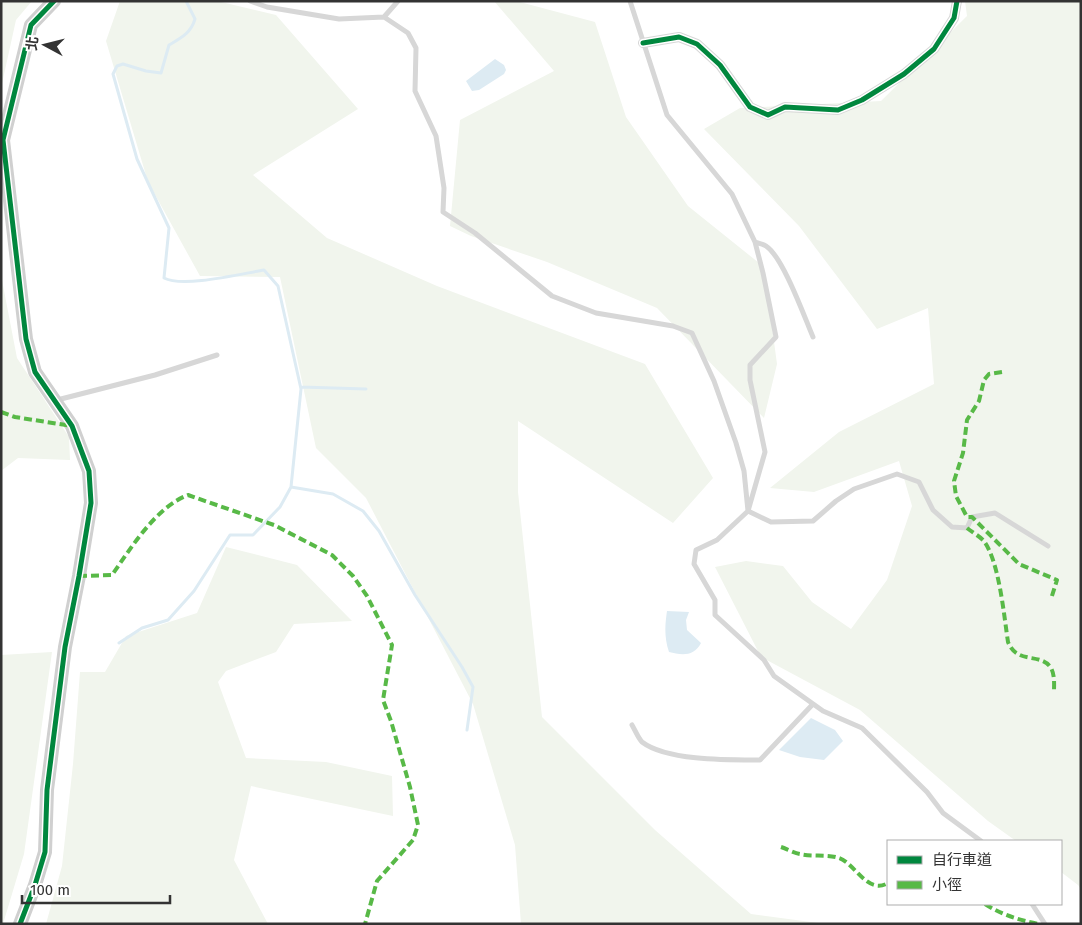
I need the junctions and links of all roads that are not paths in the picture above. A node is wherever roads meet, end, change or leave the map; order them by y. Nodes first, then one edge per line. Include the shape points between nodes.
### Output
1 (54, 1) edge
2 (250, 1) edge
3 (398, 1) edge
4 (630, 1) edge
5 (957, 1) edge
6 (384, 17) junction
7 (642, 43) junction
8 (754, 242) junction
9 (813, 337) dead end
10 (217, 355) dead end
11 (55, 400) junction
12 (748, 511) junction
13 (1048, 546) dead end
14 (813, 704) junction
15 (632, 725) dead end
16 (980, 840) edge
17 (1033, 905) edge
18 (20, 924) edge
19 (1044, 924) edge

1 - 11 street via 31,25 3,140 26,339 36,372
2 - 6 lane via 267,7 339,19
3 - 6 lane
4 - 7 lane
5 - 7 street via 954,18 934,49 904,74 862,100 838,110 785,107 768,115 750,107 720,65 697,44 679,37
6 - 12 lane via 408,33 416,48 415,91 436,136 444,188 444,212 552,296 596,312 673,326 692,333 714,381 736,443 744,471
7 - 8 lane via 667,115 732,194
8 - 9 lane via 774,254
8 - 12 lane via 776,336 750,365 750,380 765,452
10 - 11 lane via 155,375
11 - 18 street via 72,426 89,471 91,503 64,657 47,790 45,852
12 - 13 lane via 772,522 813,521 854,489 896,474 919,482 933,510 952,527 968,528 972,517 995,513
12 - 14 lane via 717,540 696,550 694,564 715,600 715,615 764,660 774,676
14 - 15 lane via 760,760 705,760 659,750 641,741
14 - 16 lane via 862,728 927,792 943,813
17 - 19 lane

